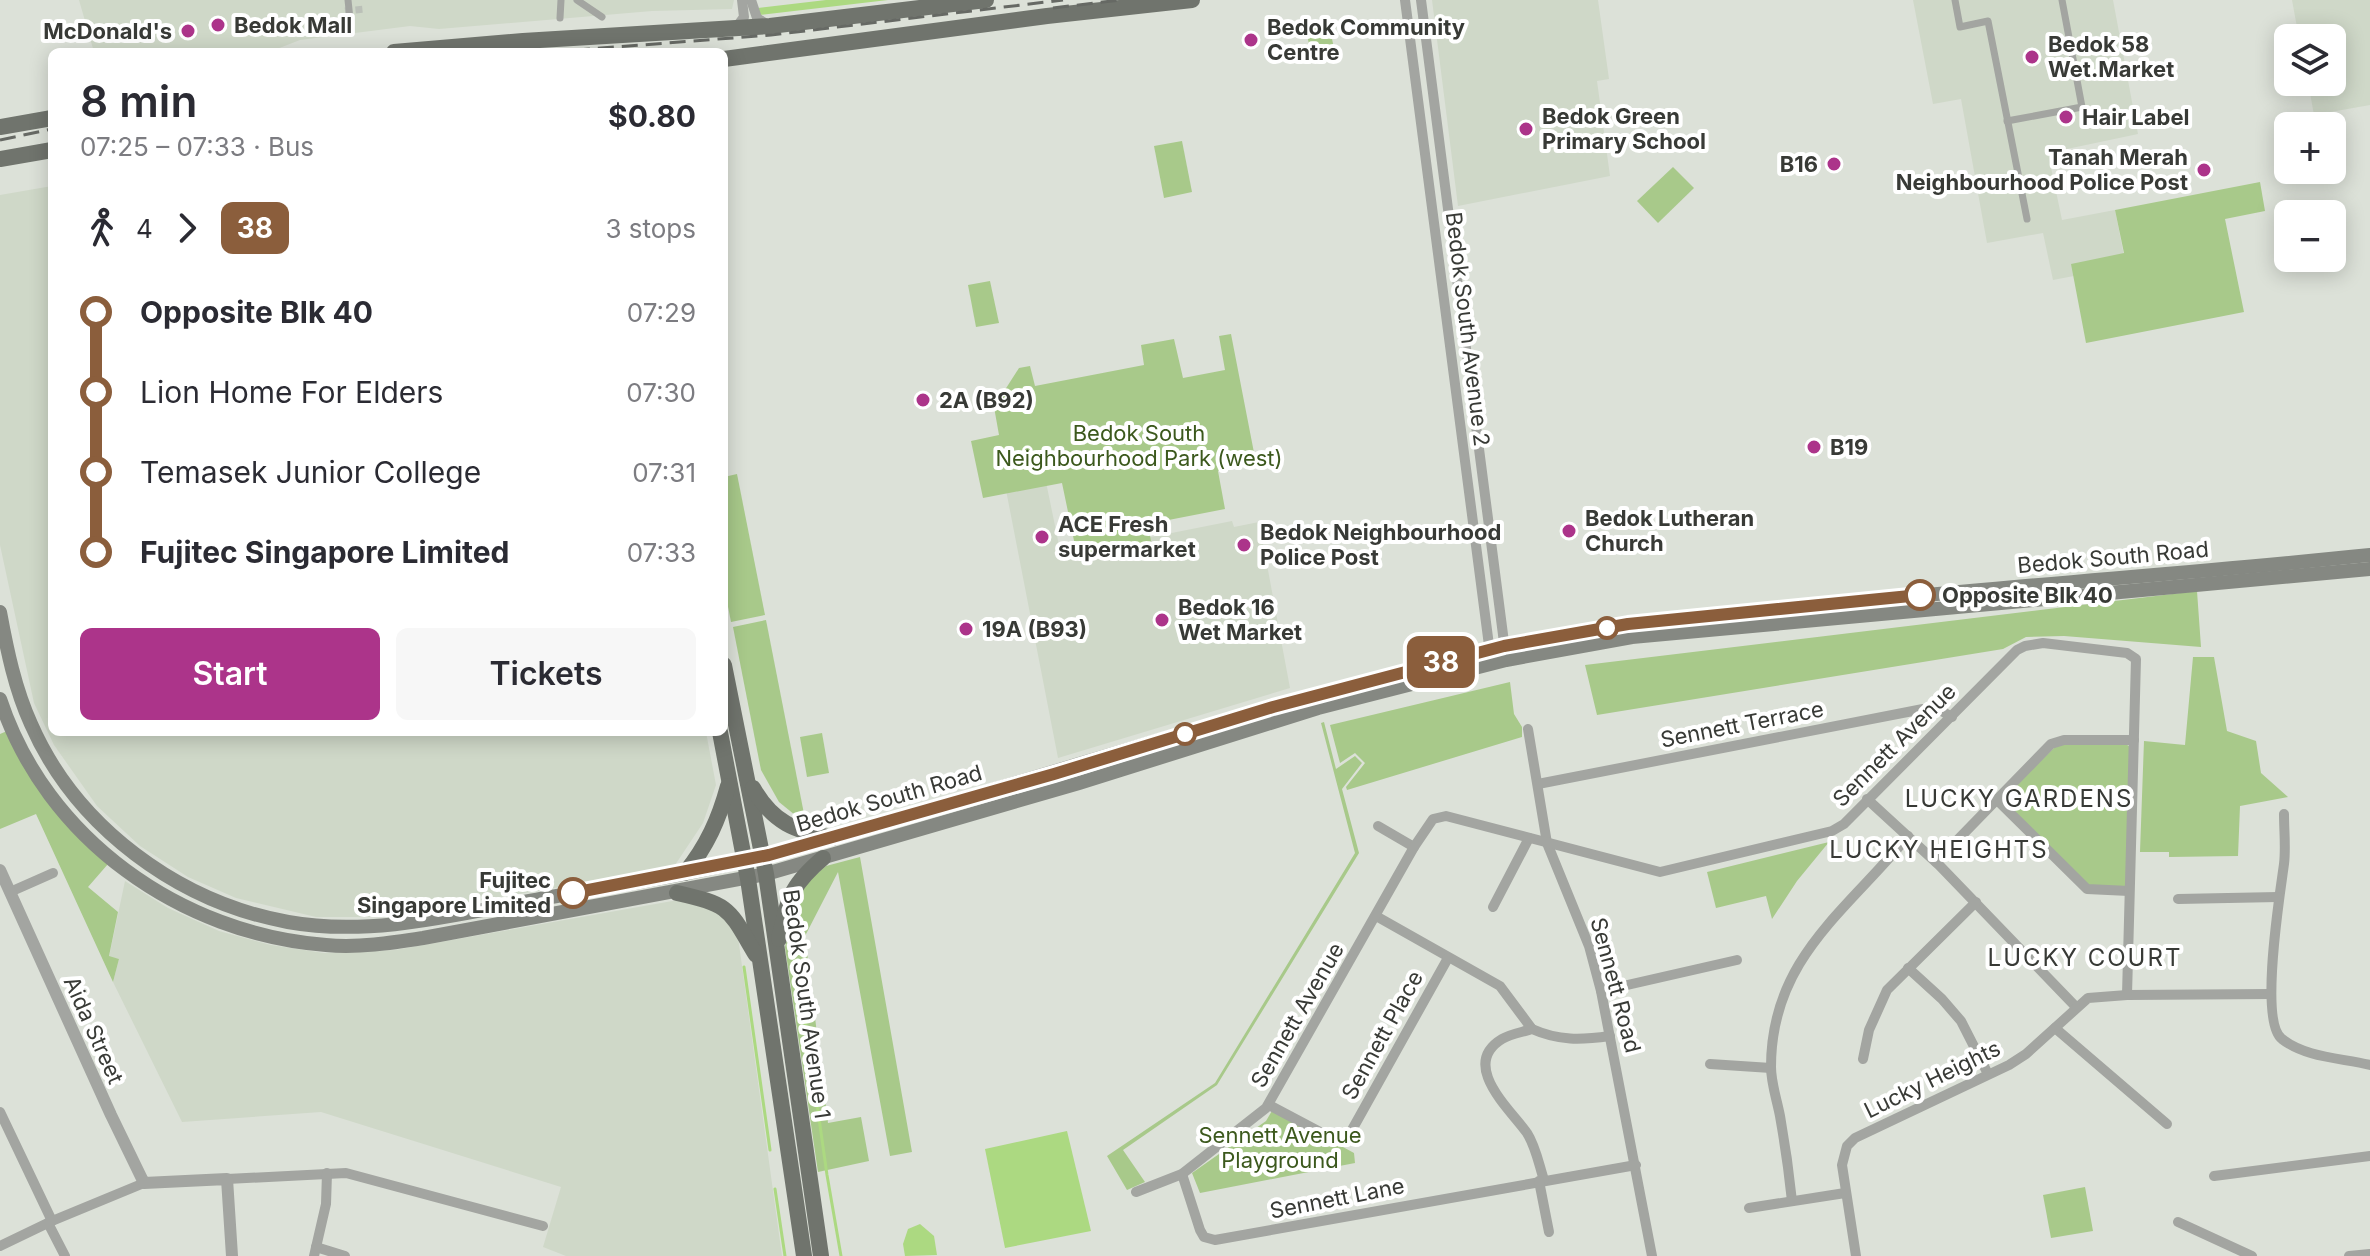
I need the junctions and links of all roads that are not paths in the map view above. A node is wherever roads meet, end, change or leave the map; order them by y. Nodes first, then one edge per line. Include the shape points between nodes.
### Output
1 (348, 0) edge
2 (561, 0) edge
3 (577, 0) edge
4 (742, 0) edge
5 (751, 0) edge
6 (986, 0) edge
7 (1186, 0) edge
8 (1405, 0) edge
9 (1421, 0) edge
10 (1955, 0) edge
11 (2062, 0) edge
12 (602, 17) dead end
13 (560, 18) dead end
14 (770, 26) junction
15 (736, 28) junction
16 (348, 33) dead end
17 (608, 44) edge
18 (493, 48) edge
19 (728, 58) edge
20 (48, 119) edge
21 (2007, 121) junction
22 (0, 127) edge
23 (48, 151) edge
24 (0, 159) edge
25 (2027, 219) dead end
26 (2370, 555) edge
27 (2370, 569) edge
28 (0, 612) edge
29 (1498, 655) junction
30 (728, 686) edge
31 (1352, 693) junction
32 (0, 699) edge
33 (1952, 717) junction
34 (1528, 729) dead end
35 (721, 736) edge
36 (2134, 740) junction
37 (745, 773) junction
38 (729, 781) junction
39 (1538, 784) junction
40 (1867, 799) junction
41 (1996, 799) junction
42 (2284, 814) dead end
43 (1378, 826) dead end
44 (1908, 836) junction
45 (833, 838) junction
46 (1529, 838) junction
47 (1547, 843) junction
48 (1414, 847) junction
49 (763, 857) junction
50 (823, 858) junction
51 (745, 861) junction
52 (1936, 862) junction
53 (0, 870) edge
54 (53, 873) dead end
55 (685, 873) junction
56 (766, 874) junction
57 (748, 879) junction
58 (2129, 891) junction
59 (10, 892) junction
60 (677, 893) junction
61 (2278, 897) junction
62 (2178, 899) dead end
63 (1976, 902) junction
64 (1493, 907) dead end
65 (1376, 916) junction
66 (777, 949) junction
67 (1448, 958) junction
68 (1737, 960) dead end
69 (761, 963) junction
70 (1908, 968) junction
71 (1601, 991) junction
72 (2271, 994) junction
73 (2127, 995) junction
74 (2076, 1007) junction
75 (2055, 1028) junction
76 (1532, 1029) junction
77 (1610, 1036) junction
78 (1863, 1059) dead end
79 (1710, 1064) dead end
80 (2370, 1065) edge
81 (1771, 1068) junction
82 (1988, 1074) junction
83 (1269, 1105) junction
84 (0, 1112) edge
85 (2167, 1124) dead end
86 (2370, 1156) edge
87 (1636, 1165) junction
88 (327, 1173) junction
89 (1182, 1174) junction
90 (2214, 1176) dead end
91 (227, 1179) junction
92 (1542, 1181) junction
93 (144, 1183) junction
94 (1136, 1192) dead end
95 (1845, 1193) junction
96 (1792, 1201) junction
97 (1749, 1208) dead end
98 (50, 1222) junction
99 (2178, 1222) dead end
100 (543, 1226) dead end
101 (1549, 1232) dead end
102 (0, 1246) edge
103 (315, 1252) edge
104 (2370, 1254) edge
105 (65, 1256) edge
106 (232, 1256) edge
107 (345, 1256) edge
108 (804, 1256) edge
109 (821, 1256) edge
110 (1652, 1256) edge
111 (1856, 1256) edge
112 (2252, 1256) edge
113 (2349, 1256) edge

1 - 16 street
2 - 13 street
3 - 12 street
4 - 15 street via 744,13
5 - 14 street via 757,18
6 - 14 main road
7 - 19 main road
8 - 29 street, Bedok South Avenue 2
9 - 29 street, Bedok South Avenue 2
10 - 21 street via 1960,27 1988,21
11 - 21 street via 2082,107
14 - 15 main road
15 - 17 main road
17 - 18 main road
20 - 22 main road
21 - 25 street
23 - 24 main road
26 - 29 main road, Bedok South Road via 1628,624
27 - 29 main road, Bedok South Road via 1632,637
28 - 55 main road, Bedok South Road via 31,723 83,806 106,831 158,870 232,907 303,924 369,926
29 - 31 main road, Bedok South Road
30 - 37 main road, Bedok South Avenue 1
31 - 45 main road, Bedok South Road
31 - 50 main road, Bedok South Road
32 - 60 main road, Bedok South Road via 35,774 94,845 149,887 236,927 298,942 371,945
33 - 36 street, Sennett Avenue via 2017,650 2043,643 2133,655
33 - 39 street, Sennett Terrace via 1923,709
33 - 40 street, Sennett Avenue
34 - 39 street, Sennett Road
35 - 38 main road, Bedok South Avenue 1
36 - 41 street via 2054,742
36 - 58 street
37 - 45 main road via 774,816 790,827
37 - 49 main road, Bedok South Avenue 1
38 - 51 main road, Bedok South Avenue 1
38 - 55 main road via 718,821
39 - 47 street, Sennett Road
40 - 44 street
40 - 47 street, Sennett Avenue via 1832,831 1660,872
41 - 52 street
41 - 58 street via 2086,888
42 - 61 street via 2285,861
43 - 48 street
44 - 52 street
44 - 81 street via 1809,947 1777,1018
45 - 49 main road, Bedok South Road
46 - 47 street, Sennett Avenue
46 - 48 street, Sennett Avenue via 1446,816 1430,822
46 - 64 street
47 - 71 street, Sennett Road via 1589,946
48 - 65 street, Sennett Avenue
49 - 51 main road, Bedok South Road
49 - 56 main road, Bedok South Avenue 1
50 - 56 main road, Bedok South Road
50 - 66 main road via 792,889
51 - 55 main road, Bedok South Road
51 - 57 main road, Bedok South Avenue 1
52 - 63 street
53 - 59 street, Aida Street
54 - 59 street
56 - 57 main road, Bedok South Road
56 - 66 main road, Bedok South Avenue 1
57 - 60 main road, Bedok South Road
57 - 69 main road, Bedok South Avenue 1
58 - 73 street
59 - 93 street, Aida Street
60 - 69 main road via 721,905 735,918
61 - 62 street
61 - 72 street
63 - 70 street
63 - 74 street
65 - 67 street, Sennett Place
65 - 83 street, Sennett Avenue
66 - 109 main road, Bedok South Avenue 1
67 - 76 street, Sennett Place via 1500,986
67 - 83 street, Sennett Place via 1348,1137 1335,1140
68 - 71 street
69 - 108 main road, Bedok South Avenue 1
70 - 78 street via 1887,990
70 - 82 street via 1961,1021
71 - 77 street, Sennett Road
72 - 73 street, Lucky Heights
72 - 80 street via 2274,1028 2285,1042
73 - 74 street, Lucky Heights via 2097,996
74 - 75 street, Lucky Heights
75 - 82 street, Lucky Heights via 2026,1054
75 - 85 street
76 - 77 street via 1566,1040
76 - 92 street via 1502,1039 1487,1057 1486,1072 1491,1088 1528,1135
77 - 87 street, Sennett Road
79 - 81 street
81 - 96 street
82 - 95 street, Lucky Heights via 1855,1138 1843,1155
83 - 89 street, Sennett Avenue
84 - 98 street
86 - 90 street
87 - 92 street, Sennett Lane
87 - 110 street, Sennett Road
88 - 91 street
88 - 100 street via 346,1173
88 - 103 street
89 - 92 street, Sennett Lane via 1200,1230 1215,1240
89 - 94 street, Sennett Avenue
91 - 93 street
91 - 106 street
92 - 101 street
93 - 98 street
95 - 96 street
95 - 111 street, Lucky Heights
96 - 97 street
98 - 102 street
98 - 105 street
99 - 112 street
103 - 107 street
104 - 113 street

